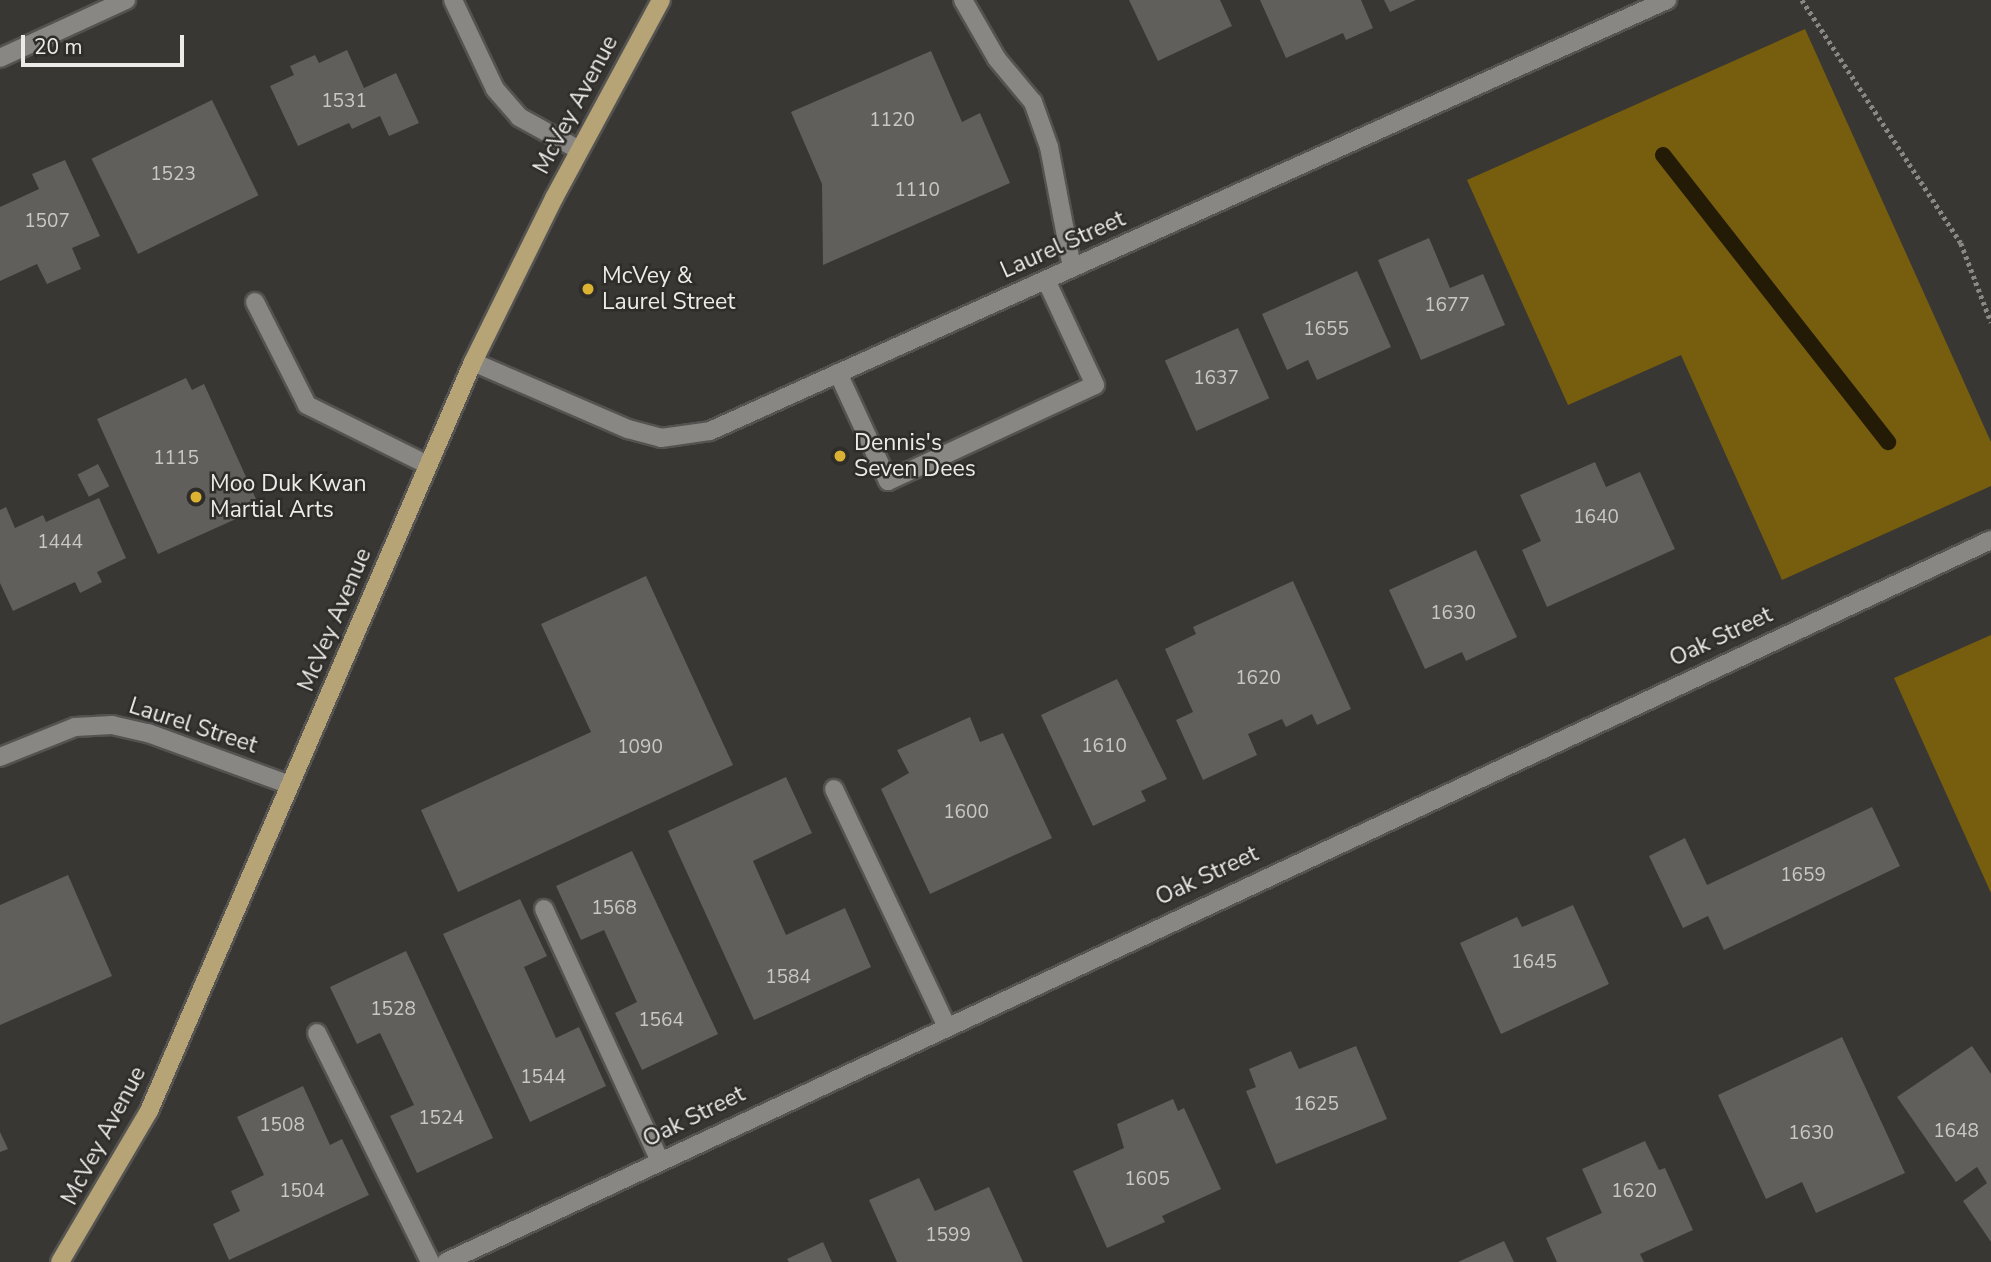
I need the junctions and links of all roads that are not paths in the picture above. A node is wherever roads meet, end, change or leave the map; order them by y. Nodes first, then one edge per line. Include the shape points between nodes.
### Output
1 (126, 0) edge
2 (453, 0) edge
3 (661, 0) edge
4 (963, 0) edge
5 (1667, 0) edge
6 (0, 58) edge
7 (579, 150) junction
8 (1072, 268) junction
9 (1046, 280) junction
10 (255, 302) dead end
11 (472, 362) junction
12 (838, 373) junction
13 (428, 465) junction
14 (1991, 540) edge
15 (0, 757) edge
16 (290, 785) junction
17 (834, 789) dead end
18 (544, 909) dead end
19 (946, 1025) junction
20 (317, 1033) dead end
21 (660, 1161) junction
22 (60, 1262) edge
23 (430, 1262) edge
24 (446, 1262) edge

1 - 6 street
2 - 7 street via 495,89 519,117
3 - 7 main road, McVey Avenue
4 - 8 street via 997,59 1033,102 1049,147
5 - 8 street, Laurel Street
7 - 11 main road, McVey Avenue
8 - 9 street, Laurel Street
9 - 12 street, Laurel Street
9 - 12 street via 1095,385 888,481
10 - 13 street via 307,405
11 - 12 street, Laurel Street via 628,429 661,438 710,431
11 - 13 main road, McVey Avenue
13 - 16 main road, McVey Avenue
14 - 19 street, Oak Street
15 - 16 street, Laurel Street via 75,727 111,725 148,733
16 - 22 main road, McVey Avenue via 149,1111
17 - 19 street
18 - 21 street
19 - 21 street, Oak Street
20 - 23 street
21 - 24 street, Oak Street

